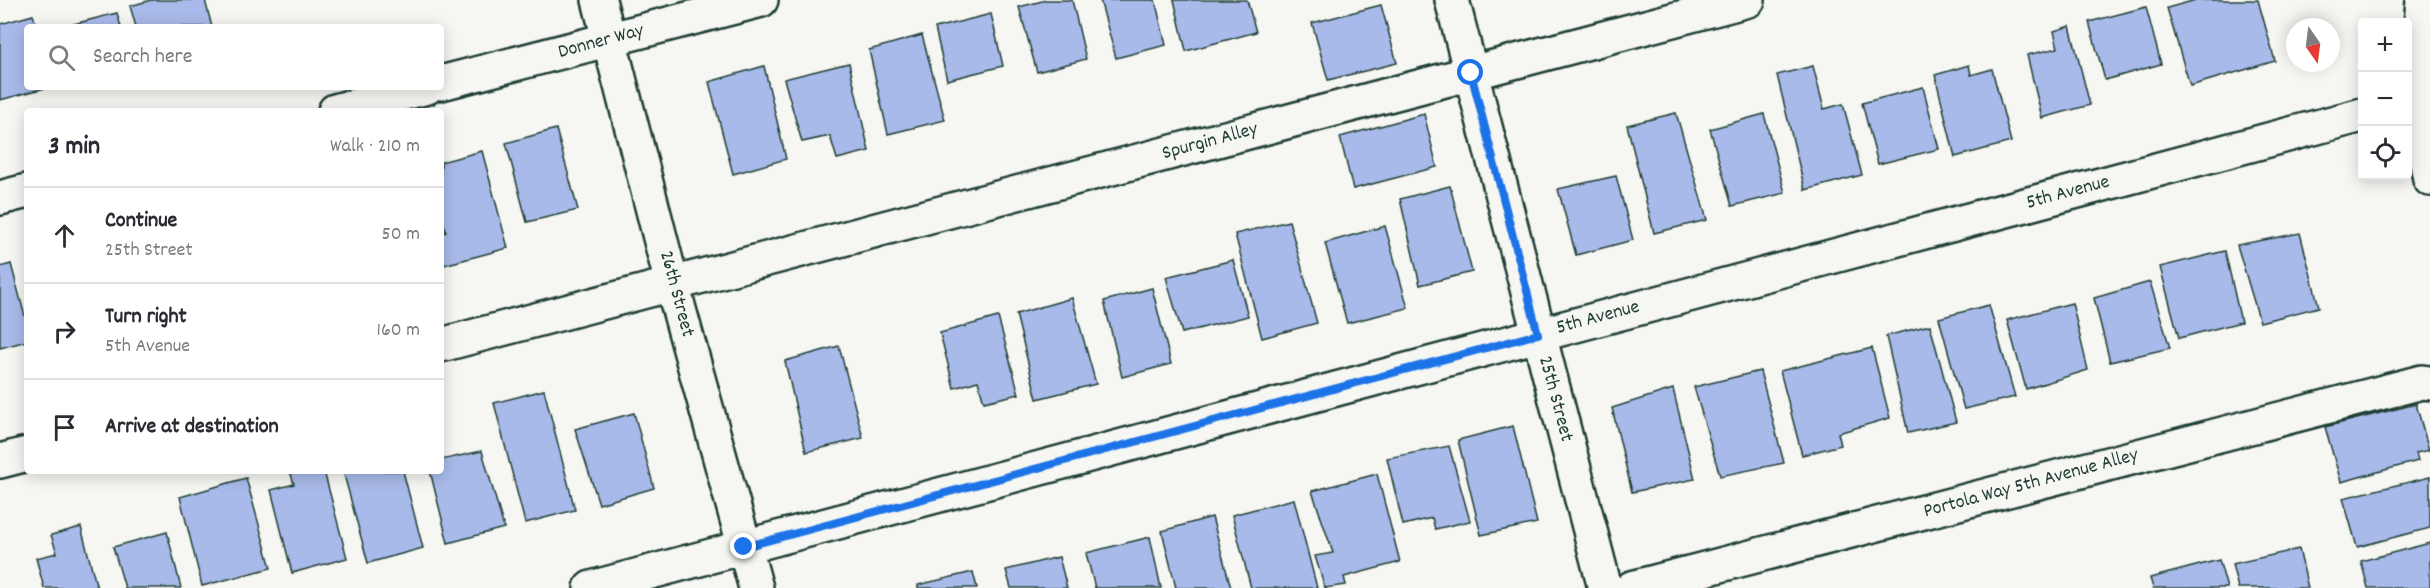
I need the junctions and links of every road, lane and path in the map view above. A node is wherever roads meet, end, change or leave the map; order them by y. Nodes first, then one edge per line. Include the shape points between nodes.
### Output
1 (599, 0) edge
2 (761, 0) edge
3 (1452, 0) edge
4 (1748, 0) edge
5 (2422, 0) edge
6 (609, 40) junction
7 (1471, 73) junction
8 (444, 82) edge
9 (416, 90) edge
10 (2417, 102) edge
11 (346, 108) edge
12 (2358, 116) edge
13 (2430, 179) edge
14 (24, 192) edge
15 (0, 198) edge
16 (672, 284) junction
17 (1538, 334) junction
18 (444, 344) edge
19 (2430, 383) edge
20 (24, 455) edge
21 (0, 461) edge
22 (744, 547) junction
23 (591, 588) edge
24 (756, 588) edge
25 (1605, 588) edge
26 (1632, 588) edge

1 - 6 street, 26th Street
2 - 6 street, Donner Way
3 - 7 street, 25th Street
4 - 7 street, Spurgin Alley
5 - 10 street
6 - 8 street, Donner Way
6 - 16 street, 26th Street
7 - 16 street, Spurgin Alley
7 - 17 street, 25th Street
9 - 11 street
10 - 13 street
12 - 17 street, 5th Avenue
14 - 15 street
16 - 18 street, Spurgin Alley
16 - 22 street, 26th Street
17 - 22 street, 5th Avenue
17 - 25 street, 25th Street
19 - 26 street, Portola Way 5th Avenue Alley
20 - 21 street
22 - 23 street, 5th Avenue
22 - 24 street, 26th Street

